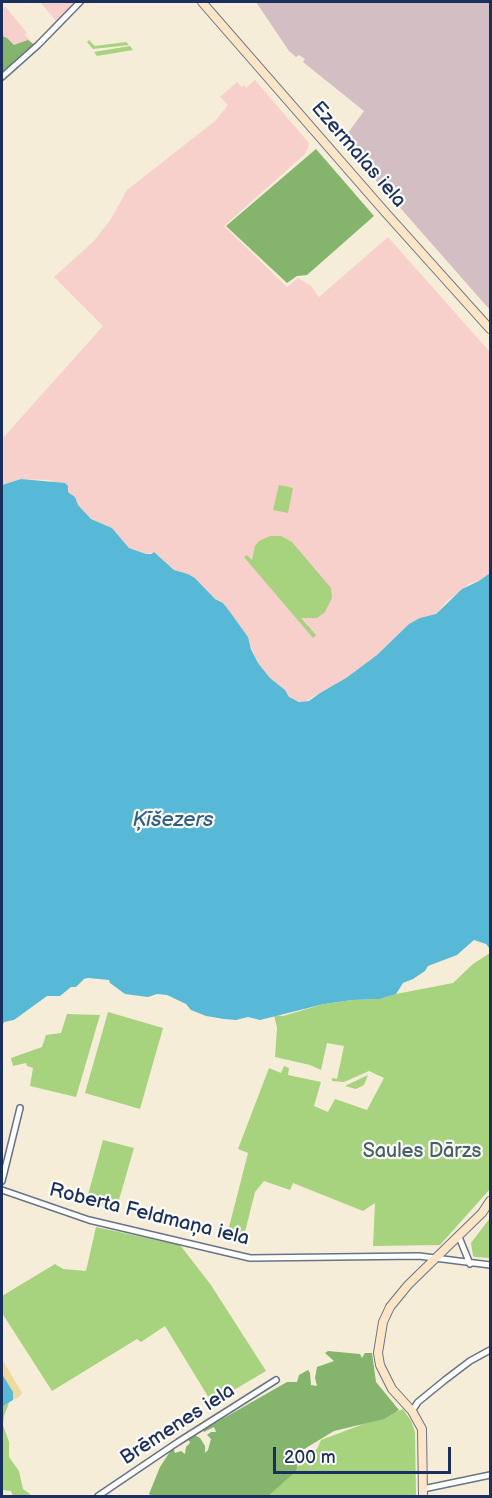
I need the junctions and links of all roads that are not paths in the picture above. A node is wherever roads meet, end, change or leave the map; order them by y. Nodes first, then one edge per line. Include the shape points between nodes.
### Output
1 (80, 2) edge
2 (202, 2) edge
3 (2, 77) edge
4 (490, 328) edge
5 (20, 1108) dead end
6 (2, 1181) edge
7 (2, 1191) edge
8 (490, 1201) edge
9 (459, 1237) junction
10 (434, 1259) junction
11 (470, 1264) junction
12 (490, 1265) edge
13 (490, 1350) edge
14 (276, 1380) dead end
15 (412, 1411) junction
16 (490, 1475) edge
17 (423, 1493) edge
18 (98, 1497) edge

1 - 3 street
2 - 4 street, Ezermalas iela
5 - 6 street
7 - 10 street, Roberta Feldmaņa iela via 81,1218 250,1258
8 - 9 street
9 - 10 street
9 - 11 street
10 - 11 street, Roberta Feldmaņa iela
10 - 15 street via 390,1307 379,1341 384,1377
11 - 12 street, Roberta Feldmaņa iela
13 - 15 street via 445,1380
14 - 18 street, Brēmenes iela
15 - 17 street via 422,1429
16 - 17 street

